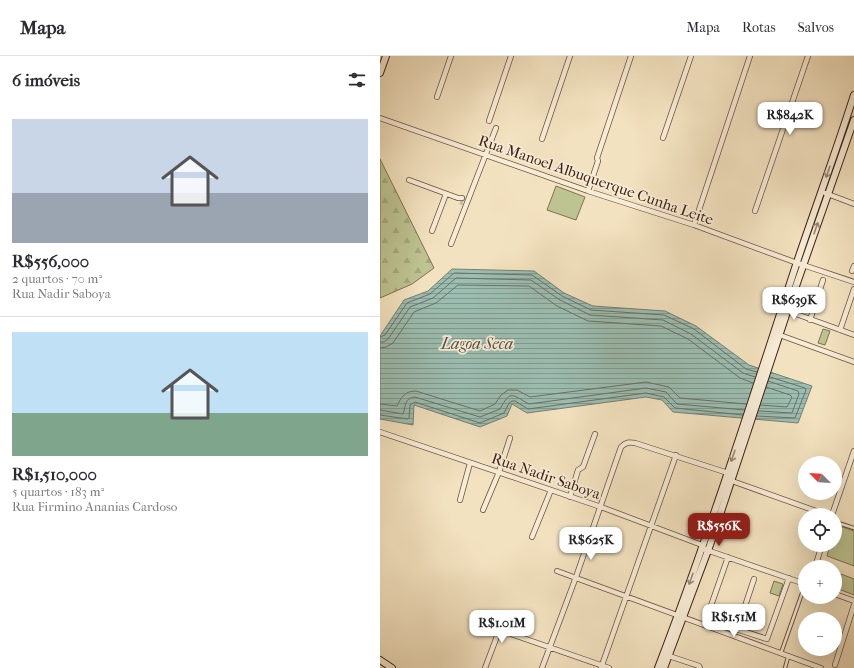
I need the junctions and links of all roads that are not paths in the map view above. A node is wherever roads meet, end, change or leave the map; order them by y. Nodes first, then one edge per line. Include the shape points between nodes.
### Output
1 (386, 56) edge
2 (451, 56) edge
3 (510, 56) edge
4 (570, 56) edge
5 (631, 56) edge
6 (691, 56) edge
7 (750, 56) edge
8 (808, 56) edge
9 (380, 73) edge
10 (854, 95) edge
11 (436, 98) dead end
12 (380, 118) edge
13 (489, 121) dead end
14 (845, 123) junction
15 (853, 124) edge
16 (496, 128) dead end
17 (664, 138) dead end
18 (542, 139) dead end
19 (486, 155) junction
20 (834, 155) junction
21 (841, 158) junction
22 (409, 180) dead end
23 (588, 191) junction
24 (825, 193) junction
25 (446, 194) junction
26 (463, 200) junction
27 (854, 204) edge
28 (755, 211) dead end
29 (694, 225) junction
30 (432, 231) dead end
31 (451, 244) dead end
32 (800, 264) junction
33 (823, 280) dead end
34 (854, 282) edge
35 (854, 289) edge
36 (787, 307) junction
37 (810, 320) junction
38 (840, 330) junction
39 (777, 334) junction
40 (854, 334) edge
41 (854, 362) edge
42 (749, 419) junction
43 (380, 432) edge
44 (595, 434) dead end
45 (510, 438) dead end
46 (854, 452) edge
47 (676, 455) junction
48 (470, 462) junction
49 (499, 472) junction
50 (728, 473) junction
51 (732, 481) junction
52 (550, 490) junction
53 (570, 497) junction
54 (460, 500) dead end
55 (600, 507) junction
56 (807, 508) edge
57 (834, 508) edge
58 (483, 510) dead end
59 (842, 524) edge
60 (651, 525) junction
61 (854, 528) edge
62 (532, 537) dead end
63 (702, 547) junction
64 (708, 551) junction
65 (728, 557) junction
66 (557, 570) dead end
67 (576, 577) junction
68 (789, 578) junction
69 (754, 579) dead end
70 (798, 581) edge
71 (627, 596) junction
72 (842, 597) edge
73 (854, 601) edge
74 (798, 604) edge
75 (854, 605) edge
76 (504, 615) dead end
77 (681, 616) junction
78 (488, 626) dead end
79 (499, 630) junction
80 (737, 630) junction
81 (550, 647) junction
82 (781, 654) junction
83 (669, 656) junction
84 (788, 657) junction
85 (380, 660) edge
86 (835, 665) dead end
87 (601, 667) edge
88 (392, 668) edge
89 (485, 668) edge
90 (542, 668) edge
91 (609, 668) edge
92 (658, 668) edge
93 (664, 668) edge
94 (700, 668) edge
95 (785, 668) edge
96 (821, 668) edge

1 - 9 main road
2 - 11 street
3 - 13 street
4 - 18 street
5 - 23 street
6 - 17 street
7 - 29 street
8 - 28 street
10 - 14 main road
12 - 19 street, Rua Manoel Albuquerque Cunha Leite
14 - 15 street
14 - 20 main road
15 - 21 main road
16 - 19 street
19 - 23 street, Rua Manoel Albuquerque Cunha Leite
19 - 26 street
20 - 21 main road
20 -> 24 main road
21 - 24 main road
22 - 25 street
23 - 29 street, Rua Manoel Albuquerque Cunha Leite
24 - 27 street
24 - 32 main road
25 - 26 street
25 - 30 street
26 - 31 street
29 - 32 street, Rua Manoel Albuquerque Cunha Leite
32 - 34 street, Rua Manoel Albuquerque Cunha Leite
32 - 36 main road
33 - 37 street
35 - 38 street
36 - 37 street
36 - 39 main road
37 - 38 street
38 - 40 street
39 - 41 street
39 - 42 main road
42 -> 50 main road
42 - 51 main road
43 - 48 street, Rua Nadir Saboya
44 - 53 street via 583,467 578,470
45 - 49 street
46 - 57 street
47 - 50 street
47 - 55 street via 635,443 626,443 621,447
47 - 60 street
48 - 49 street, Rua Nadir Saboya
48 - 54 street
49 - 52 street, Rua Nadir Saboya
49 - 58 street
50 - 63 main road
51 - 56 street
51 - 64 main road
52 - 53 street, Rua Nadir Saboya
52 - 62 street
53 - 55 street, Rua Nadir Saboya
55 - 60 street, Rua Nadir Saboya
55 - 67 street
59 - 61 lane
60 - 63 street, Rua Nadir Saboya
60 - 71 street
63 - 64 street, Rua Nadir Saboya
63 -> 77 main road
64 - 65 street, Rua Nadir Saboya
64 - 77 main road
65 - 68 street, Rua Nadir Saboya
65 - 80 street via 707,617
66 - 67 street
67 - 71 street
67 - 81 street
68 - 70 street, Rua Nadir Saboya
68 - 80 street via 767,639
69 - 80 street
71 - 77 street
71 - 87 street
72 - 73 street
74 - 82 lane
75 - 86 street
76 - 79 street
77 - 82 street
77 - 83 main road
77 - 92 main road
78 - 79 street
79 - 81 street
79 - 89 street
81 - 87 street
81 - 90 street
82 - 84 street
83 - 93 main road
83 - 94 street
84 - 95 lane
84 - 96 street
85 - 88 main road
87 - 91 street

